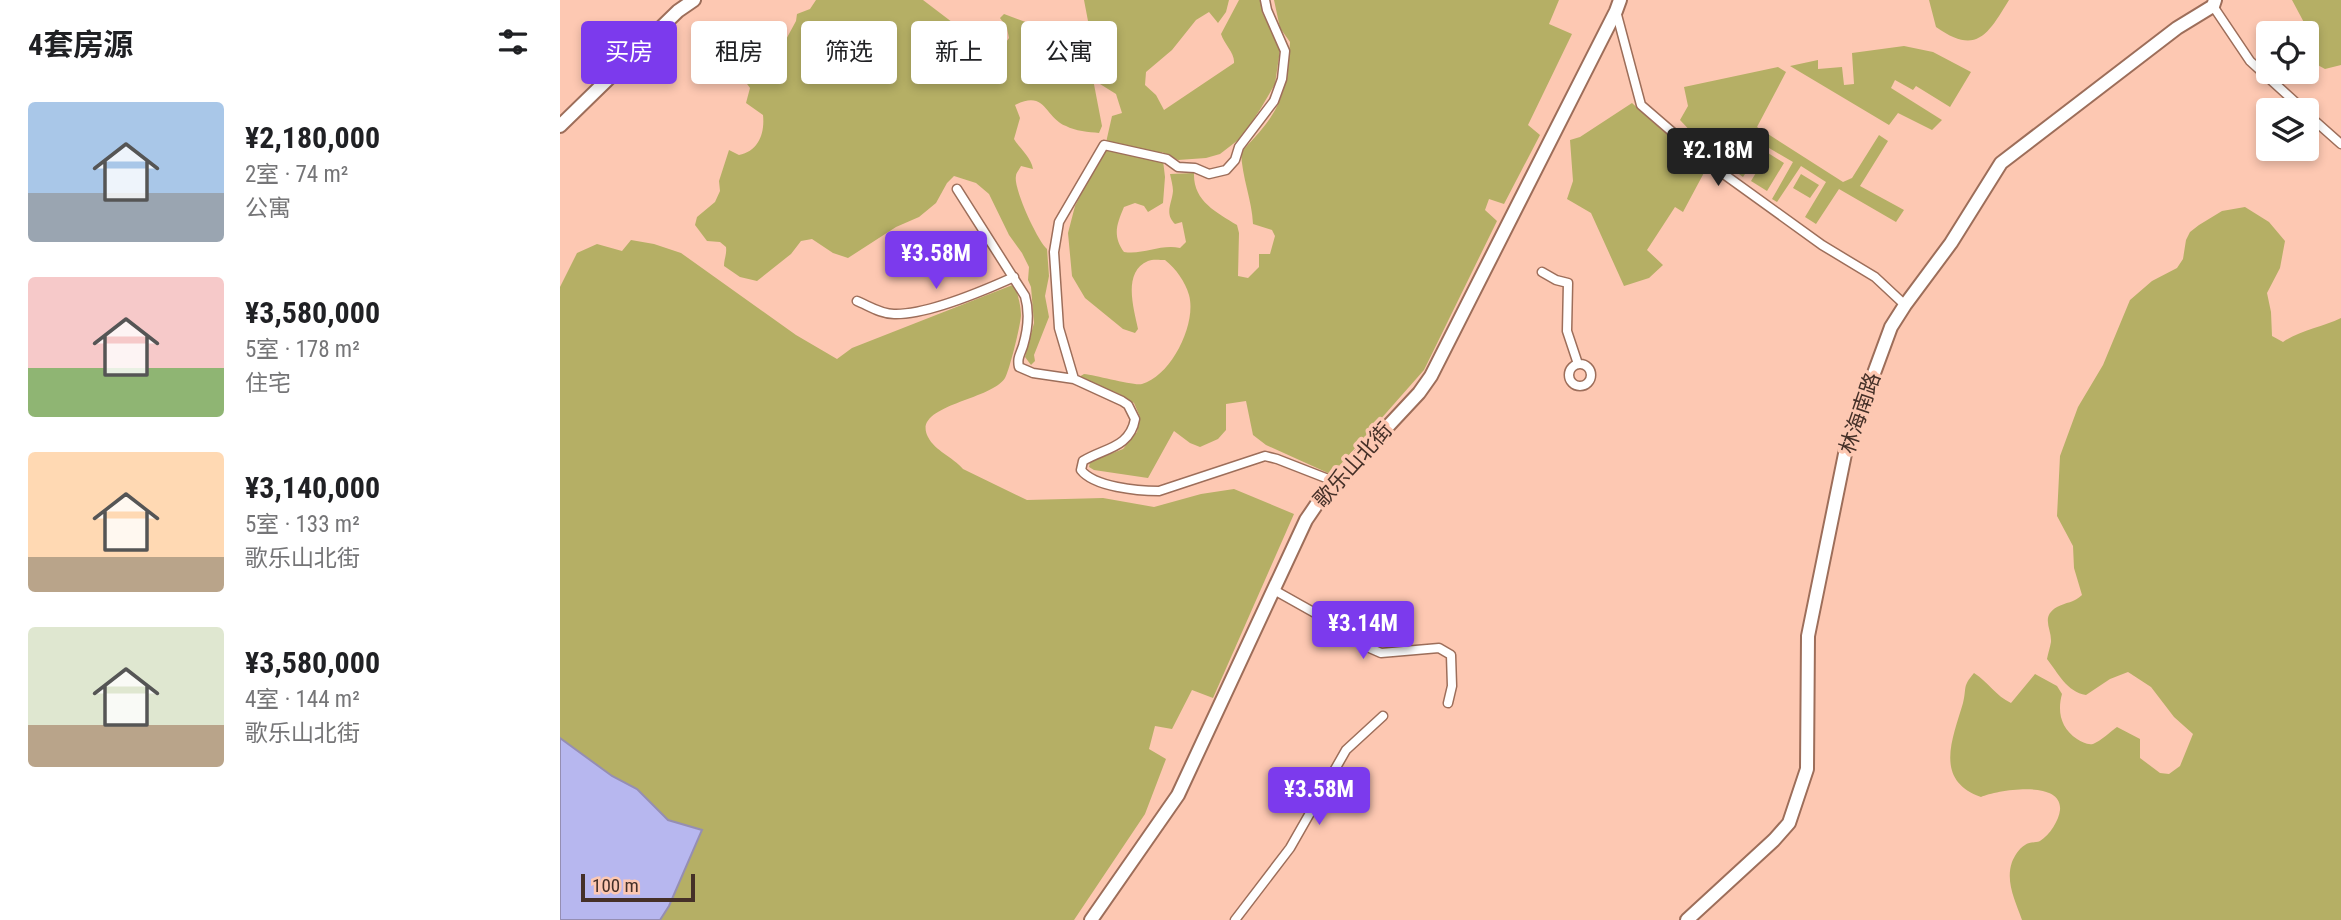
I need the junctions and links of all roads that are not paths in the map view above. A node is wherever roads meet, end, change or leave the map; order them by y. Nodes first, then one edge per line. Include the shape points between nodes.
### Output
1 (692, 0) edge
2 (1265, 0) edge
3 (2214, 3) edge
4 (1618, 6) edge
5 (2291, 98) edge
6 (2319, 124) edge
7 (560, 125) edge
8 (2341, 144) edge
9 (957, 189) dead end
10 (1542, 272) dead end
11 (1014, 277) junction
12 (858, 301) dead end
13 (1905, 305) junction
14 (1578, 364) dead end
15 (1074, 379) junction
16 (1336, 482) junction
17 (1274, 590) junction
18 (1448, 703) dead end
19 (1383, 716) dead end
20 (1091, 920) edge
21 (1235, 920) edge
22 (1687, 920) edge

1 - 7 main road
2 - 15 street via 1285,51 1282,79 1274,101 1226,170 1209,174 1104,145 1066,207 1054,252 1056,300
3 - 5 street via 2250,61
3 - 13 main road, 林海南路 via 2001,163
4 - 13 street via 1641,105 1707,162 1875,277
4 - 16 main road, 歌乐山北街 via 1431,376
6 - 8 street
9 - 11 street
10 - 14 street via 1568,283 1567,331
11 - 12 street via 918,312 882,312
11 - 15 street via 1030,310 1017,359 1020,367
13 - 22 main road, 林海南路 via 1891,327 1846,449 1808,635 1807,769 1789,823
15 - 16 street via 1128,405 1135,419 1116,447 1080,465 1097,482 1159,491 1265,456
16 - 17 main road, 歌乐山北街 via 1306,520
17 - 18 street via 1381,653 1439,648 1451,655
17 - 20 main road, 歌乐山北街 via 1178,795
19 - 21 street via 1346,750 1290,848

